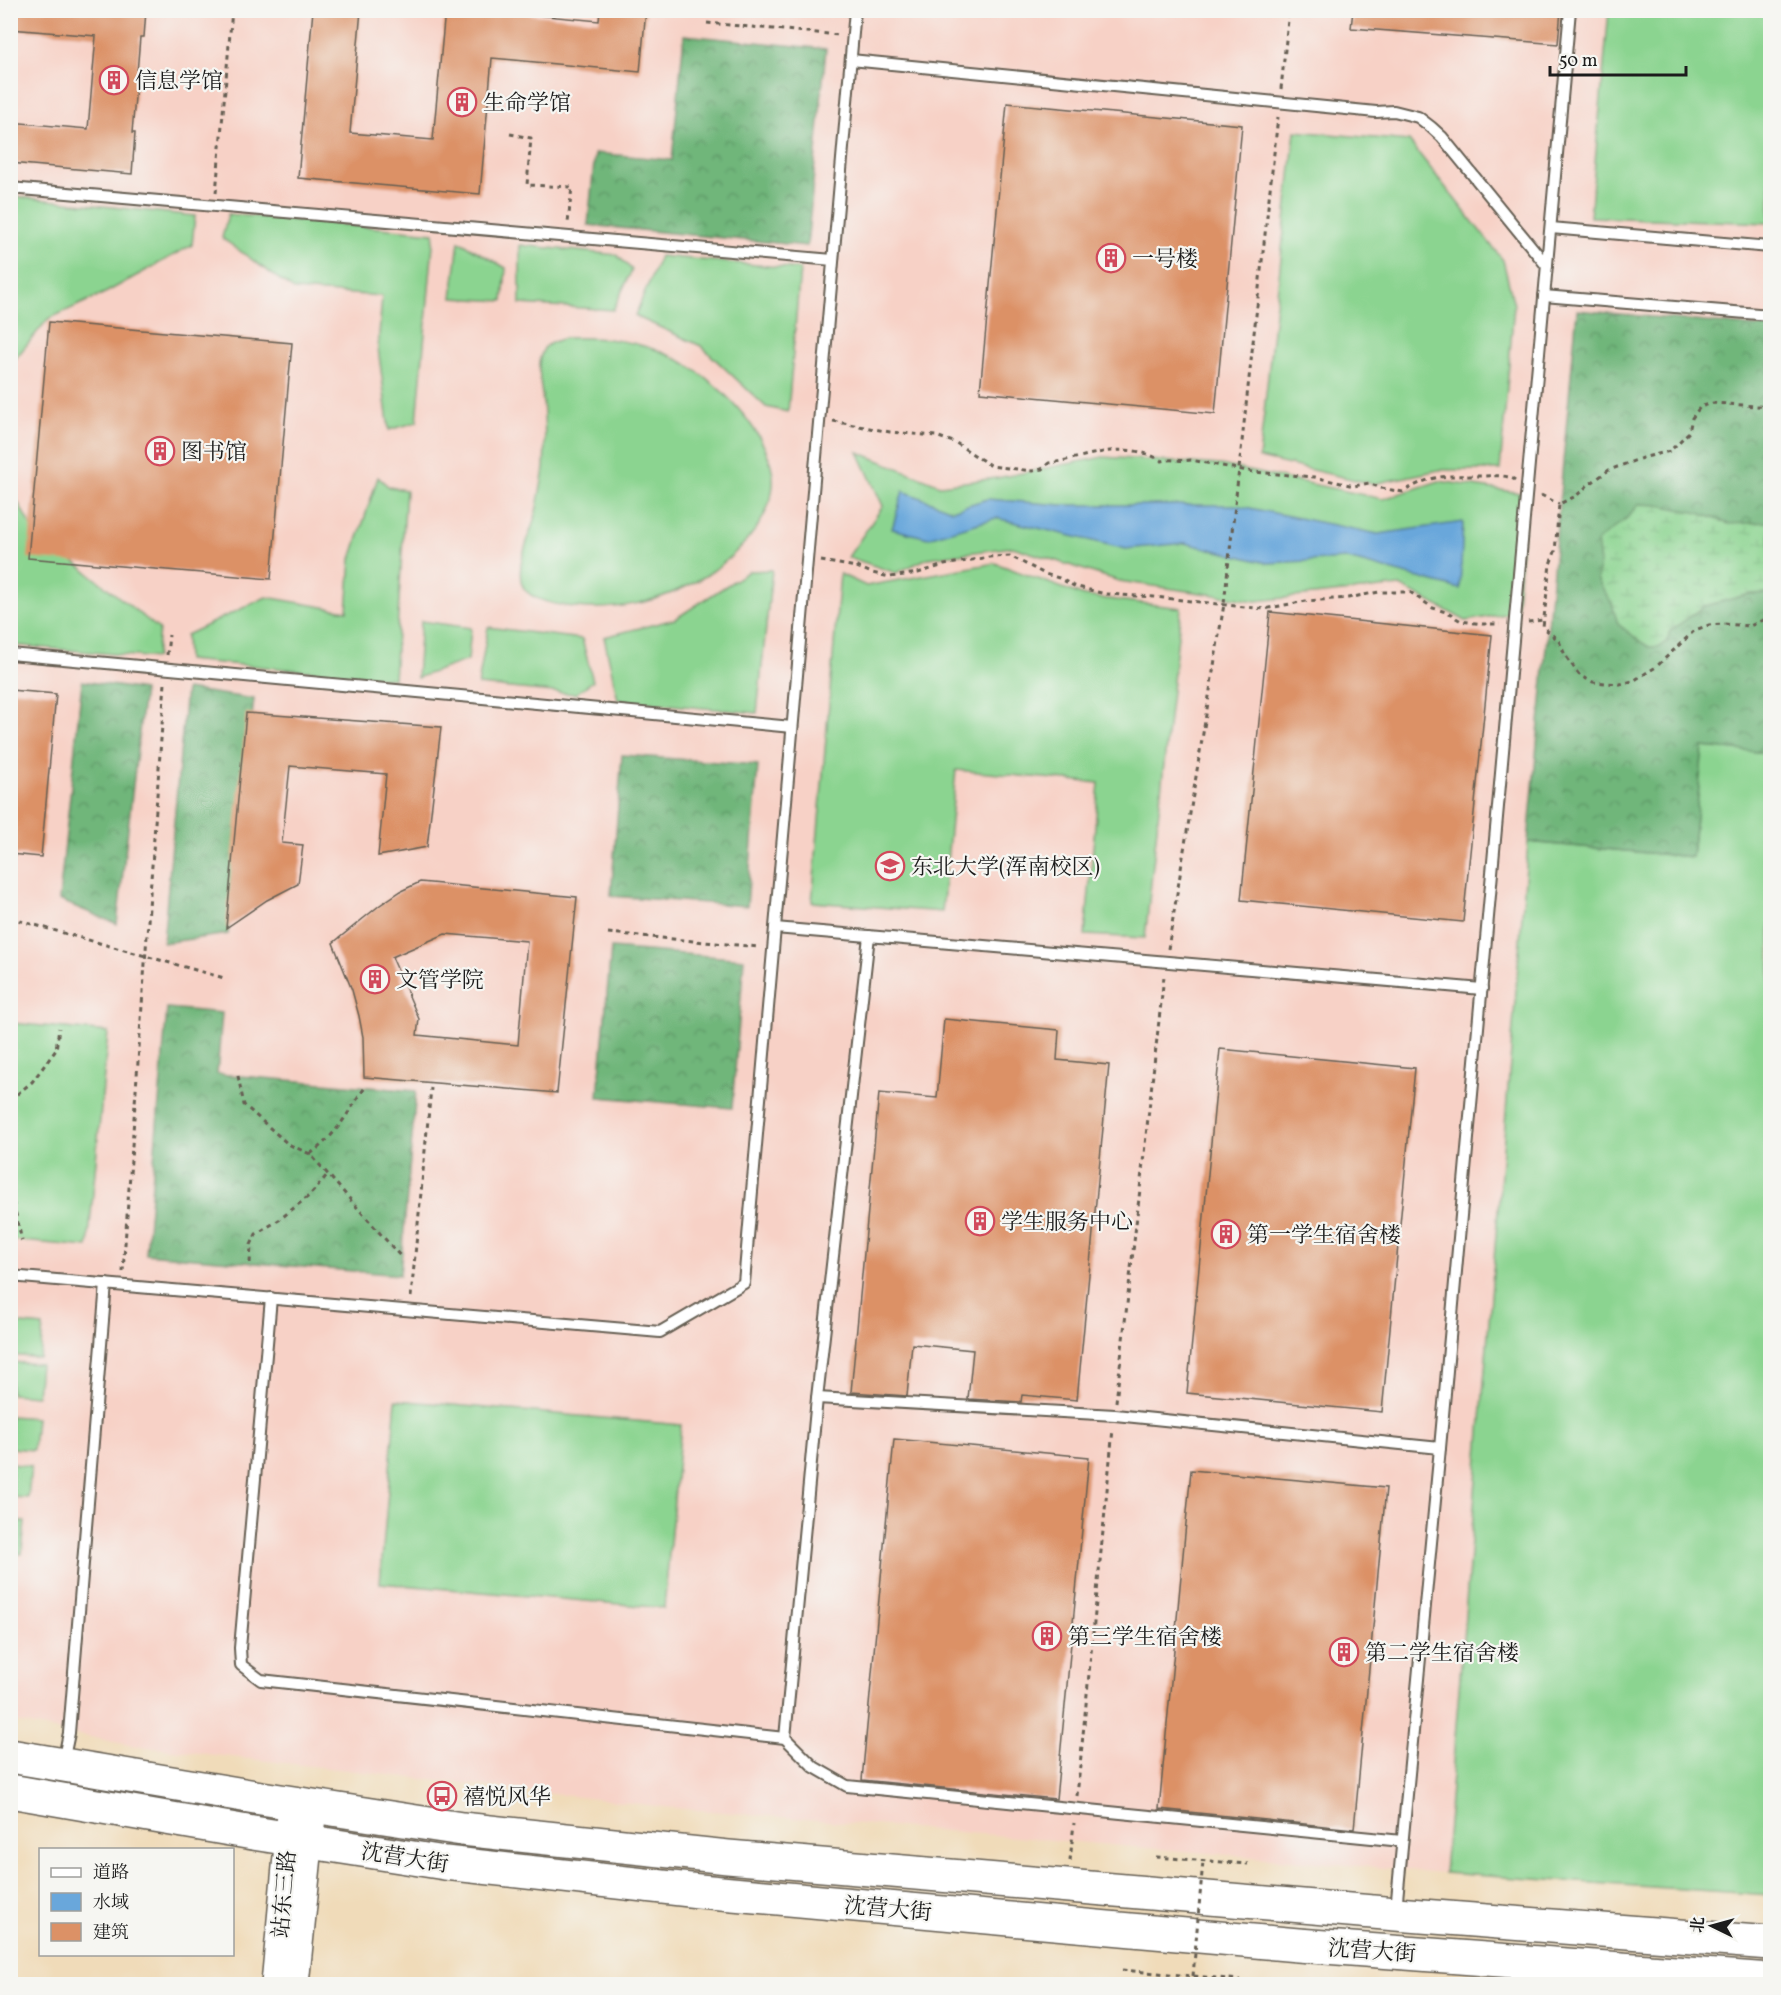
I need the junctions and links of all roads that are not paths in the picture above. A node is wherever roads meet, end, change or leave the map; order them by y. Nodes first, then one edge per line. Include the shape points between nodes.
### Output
1 (855, 10) edge
2 (1570, 10) edge
3 (851, 60) junction
4 (10, 189) edge
5 (1551, 228) junction
6 (1770, 247) edge
7 (833, 260) junction
8 (1547, 266) junction
9 (1544, 296) junction
10 (1770, 315) edge
11 (10, 654) edge
12 (792, 727) junction
13 (775, 928) junction
14 (869, 936) junction
15 (1482, 988) junction
16 (10, 1276) edge
17 (106, 1284) junction
18 (271, 1298) junction
19 (817, 1398) junction
20 (1440, 1448) junction
21 (784, 1738) junction
22 (10, 1756) edge
23 (63, 1765) junction
24 (10, 1791) edge
25 (302, 1804) junction
26 (299, 1840) junction
27 (1402, 1841) junction
28 (1396, 1914) junction
29 (1770, 1943) edge
30 (1770, 1980) edge
31 (275, 1984) edge
32 (295, 1984) edge

1 - 3 lane
2 - 5 lane
3 - 7 lane
3 - 8 lane via 1394,111 1418,117 1442,137
4 - 7 lane
5 - 6 lane
5 - 8 lane
7 - 12 lane
8 - 9 lane
9 - 10 lane
9 - 15 lane
11 - 12 lane
12 - 13 lane
13 - 14 lane
13 - 18 lane via 744,1283 660,1332
14 - 15 lane
14 - 19 lane
15 - 20 lane
16 - 17 lane
17 - 18 lane
17 - 23 lane via 69,1732
18 - 21 lane via 241,1665 261,1680
19 - 20 lane via 1115,1415
19 - 21 lane
20 - 27 lane
21 - 27 lane via 814,1767 847,1786
22 - 23 main road, 沈营大街
23 - 25 main road, 沈营大街
24 - 26 main road, 沈营大街
25 - 26 street, 站东三路
25 - 28 main road, 沈营大街 via 462,1829 716,1856
26 - 30 main road, 沈营大街 via 445,1863 699,1891 1298,1945
26 - 31 street, 站东三路
26 - 32 street, 站东三路
27 - 28 lane
28 - 29 main road, 沈营大街

